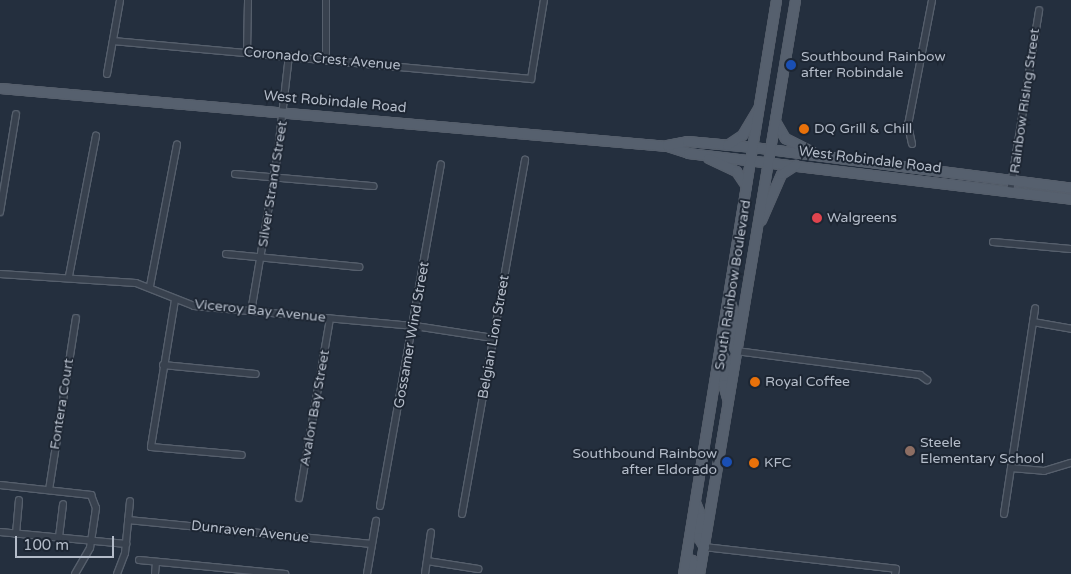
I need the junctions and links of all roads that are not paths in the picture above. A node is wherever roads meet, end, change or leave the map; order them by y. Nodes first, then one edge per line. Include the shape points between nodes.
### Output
1 (120, 0) edge
2 (248, 0) edge
3 (326, 0) edge
4 (544, 0) edge
5 (776, 0) edge
6 (932, 0) edge
7 (794, 2) edge
8 (1039, 10) dead end
9 (113, 42) junction
10 (247, 52) junction
11 (289, 56) junction
12 (326, 60) junction
13 (107, 74) dead end
14 (0, 88) edge
15 (760, 106) junction
16 (284, 111) junction
17 (16, 114) dead end
18 (775, 120) junction
19 (96, 136) dead end
20 (912, 144) dead end
21 (177, 145) dead end
22 (728, 145) junction
23 (666, 146) junction
24 (753, 147) junction
25 (770, 149) junction
26 (688, 153) junction
27 (821, 156) junction
28 (751, 159) junction
29 (525, 160) dead end
30 (768, 161) junction
31 (441, 164) dead end
32 (798, 165) junction
33 (911, 168) junction
34 (235, 174) dead end
35 (870, 174) junction
36 (274, 177) junction
37 (1014, 180) junction
38 (373, 186) dead end
39 (746, 186) junction
40 (1071, 188) edge
41 (1010, 192) junction
42 (1071, 199) edge
43 (0, 212) edge
44 (754, 236) junction
45 (992, 242) dead end
46 (1071, 249) edge
47 (226, 254) dead end
48 (261, 258) junction
49 (359, 267) dead end
50 (0, 274) edge
51 (69, 276) junction
52 (150, 286) junction
53 (728, 295) junction
54 (175, 300) junction
55 (1035, 308) dead end
56 (251, 312) junction
57 (76, 318) dead end
58 (330, 319) junction
59 (1033, 322) junction
60 (414, 326) junction
61 (1071, 329) edge
62 (494, 338) junction
63 (719, 350) junction
64 (736, 351) junction
65 (163, 365) junction
66 (256, 374) dead end
67 (927, 380) dead end
68 (728, 401) junction
69 (242, 455) dead end
70 (1071, 463) edge
71 (1011, 468) junction
72 (0, 484) edge
73 (49, 490) junction
74 (299, 498) dead end
75 (19, 500) dead end
76 (130, 501) dead end
77 (695, 502) junction
78 (63, 504) dead end
79 (380, 506) dead end
80 (462, 514) dead end
81 (1004, 514) dead end
82 (128, 520) junction
83 (376, 522) dead end
84 (0, 532) edge
85 (431, 532) dead end
86 (16, 534) junction
87 (59, 538) junction
88 (92, 540) junction
89 (126, 544) junction
90 (372, 544) junction
91 (704, 546) junction
92 (686, 558) junction
93 (139, 560) dead end
94 (427, 561) junction
95 (156, 562) junction
96 (478, 570) dead end
97 (895, 571) edge
98 (75, 574) edge
99 (117, 574) edge
100 (155, 574) edge
101 (285, 574) edge
102 (367, 574) edge
103 (425, 574) edge
104 (683, 574) edge
105 (692, 574) edge
106 (698, 574) edge

1 - 9 street
2 - 10 street
3 - 12 street
4 - 12 street, Coronado Crest Avenue via 531,79
5 - 15 main road, South Rainbow Boulevard
6 - 20 street via 908,126
7 - 18 main road, South Rainbow Boulevard
8 - 37 street, Rainbow Rising Street
9 - 10 street, Coronado Crest Avenue
9 - 13 street
10 - 11 street, Coronado Crest Avenue
11 - 12 street, Coronado Crest Avenue
11 - 16 street, Silver Strand Street
14 - 16 main road, West Robindale Road
15 - 22 main road via 742,135
15 - 24 main road, South Rainbow Boulevard
16 - 23 main road, West Robindale Road
16 - 36 street, Silver Strand Street
17 - 43 street
18 - 25 main road, South Rainbow Boulevard
18 - 27 main road via 785,138
19 - 51 street
21 - 52 street
22 - 23 main road, West Robindale Road via 687,141
22 - 24 main road, West Robindale Road
23 - 26 main road, West Robindale Road
24 - 25 main road, West Robindale Road
24 - 28 main road, South Rainbow Boulevard
25 - 27 main road, West Robindale Road
25 - 30 main road, South Rainbow Boulevard
26 - 28 main road, West Robindale Road
26 - 39 main road via 730,167
27 - 33 main road, West Robindale Road
28 - 30 main road, West Robindale Road
28 - 39 main road, South Rainbow Boulevard
29 - 62 street, Belgian Lion Street
30 - 32 main road, West Robindale Road
30 - 44 main road, South Rainbow Boulevard
31 - 60 street, Gossamer Wind Street
32 - 35 main road, West Robindale Road
32 - 44 main road via 781,174
33 - 35 main road via 873,169
33 - 37 main road, West Robindale Road
34 - 36 street
35 - 41 main road, West Robindale Road
36 - 38 street
36 - 48 street, Silver Strand Street
37 - 40 main road, West Robindale Road
37 - 41 street, Rainbow Rising Street
39 - 53 main road, South Rainbow Boulevard
41 - 42 main road, West Robindale Road
44 - 64 main road, South Rainbow Boulevard
45 - 46 street
47 - 48 street
48 - 49 street
48 - 56 street, Silver Strand Street
50 - 51 street, Viceroy Bay Avenue
51 - 52 street, Viceroy Bay Avenue
52 - 54 street, Viceroy Bay Avenue
53 - 63 main road, South Rainbow Boulevard
53 - 64 main road via 734,316 731,342
54 - 56 street, Viceroy Bay Avenue
54 - 65 street
55 - 59 street
56 - 58 street, Viceroy Bay Avenue
57 - 73 street, Fontera Court
58 - 60 street, Viceroy Bay Avenue
58 - 74 street, Avalon Bay Street
59 - 61 street
59 - 71 street
60 - 62 street, Viceroy Bay Avenue
60 - 79 street, Gossamer Wind Street
62 - 80 street, Belgian Lion Street
63 - 68 main road via 726,361 723,384
63 - 77 main road, South Rainbow Boulevard
64 - 67 street via 920,375
64 - 68 main road, South Rainbow Boulevard
65 - 66 street
65 - 69 street via 151,447
68 - 91 main road, South Rainbow Boulevard
70 - 71 street via 1044,471
71 - 81 street
72 - 73 street
73 - 88 street via 93,497
75 - 86 street
76 - 82 street
77 - 91 main road via 701,517 698,537
77 - 92 main road, South Rainbow Boulevard
78 - 87 street
82 - 89 street
82 - 90 street, Dunraven Avenue
83 - 90 street
84 - 86 street
85 - 94 street
86 - 87 street
87 - 88 street
88 - 89 street
88 - 98 street
89 - 99 street
90 - 102 street
91 - 97 street
91 - 106 main road, South Rainbow Boulevard
92 - 104 main road, South Rainbow Boulevard
92 - 105 main road via 692,560
93 - 95 street
94 - 96 street
94 - 103 street
95 - 100 street
95 - 101 street

